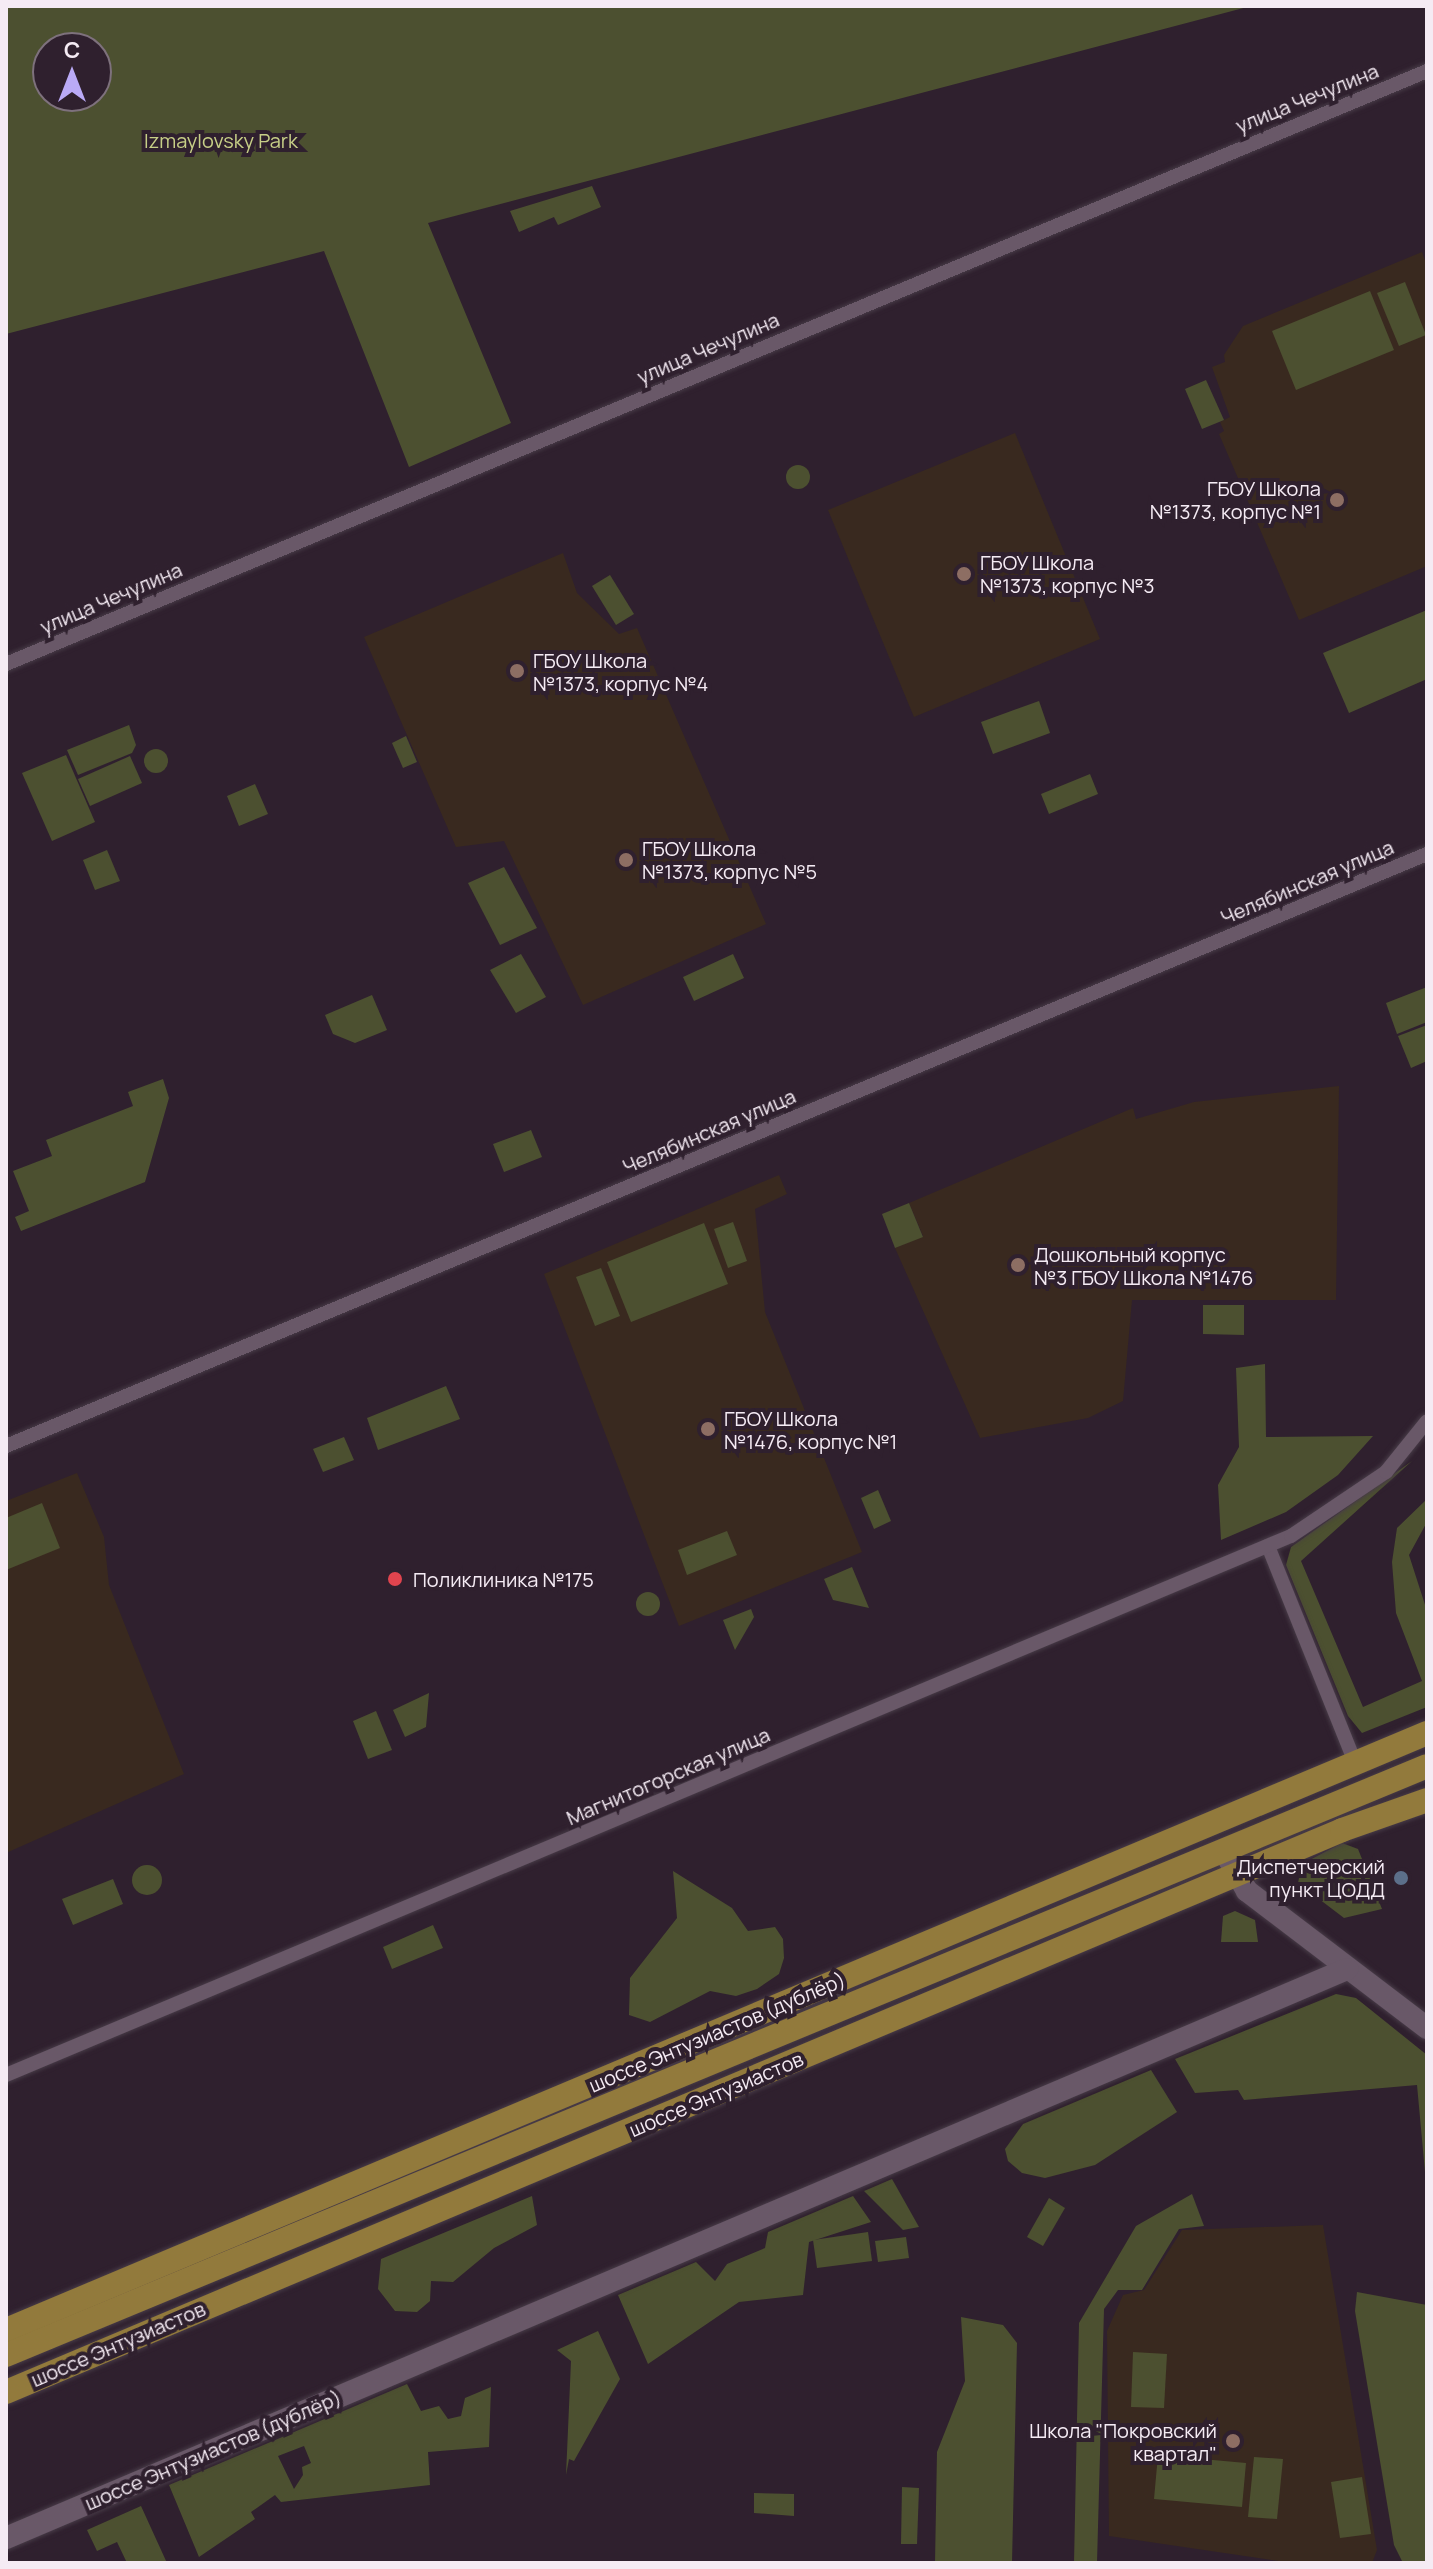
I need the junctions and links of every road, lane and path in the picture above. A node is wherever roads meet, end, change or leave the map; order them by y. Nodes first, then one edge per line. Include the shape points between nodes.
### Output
1 (1427, 71) edge
2 (6, 664) edge
3 (1427, 854) edge
4 (1427, 1421) edge
5 (6, 1446) edge
6 (1268, 1546) junction
7 (1427, 1733) edge
8 (1356, 1765) junction
9 (1427, 1766) edge
10 (1427, 1800) edge
11 (1224, 1850) junction
12 (1236, 1876) junction
13 (1347, 1969) junction
14 (1427, 2028) edge
15 (6, 2075) edge
16 (6, 2330) edge
17 (6, 2355) edge
18 (6, 2392) edge
19 (6, 2538) edge

1 - 2 street, улица Чечулина
3 - 5 street, Челябинская улица
4 - 6 street, Магнитогорская улица via 1386,1472 1341,1505
6 - 8 street
6 - 15 street, Магнитогорская улица
7 - 8 main road, шоссе Энтузиастов (дублёр)
8 - 16 main road, шоссе Энтузиастов (дублёр)
9 - 11 main road, шоссе Энтузиастов
10 - 12 main road, шоссе Энтузиастов
11 - 12 street
11 - 17 main road, шоссе Энтузиастов
12 - 13 street
12 - 18 main road, шоссе Энтузиастов
13 - 14 street
13 - 19 street, шоссе Энтузиастов (дублёр)

